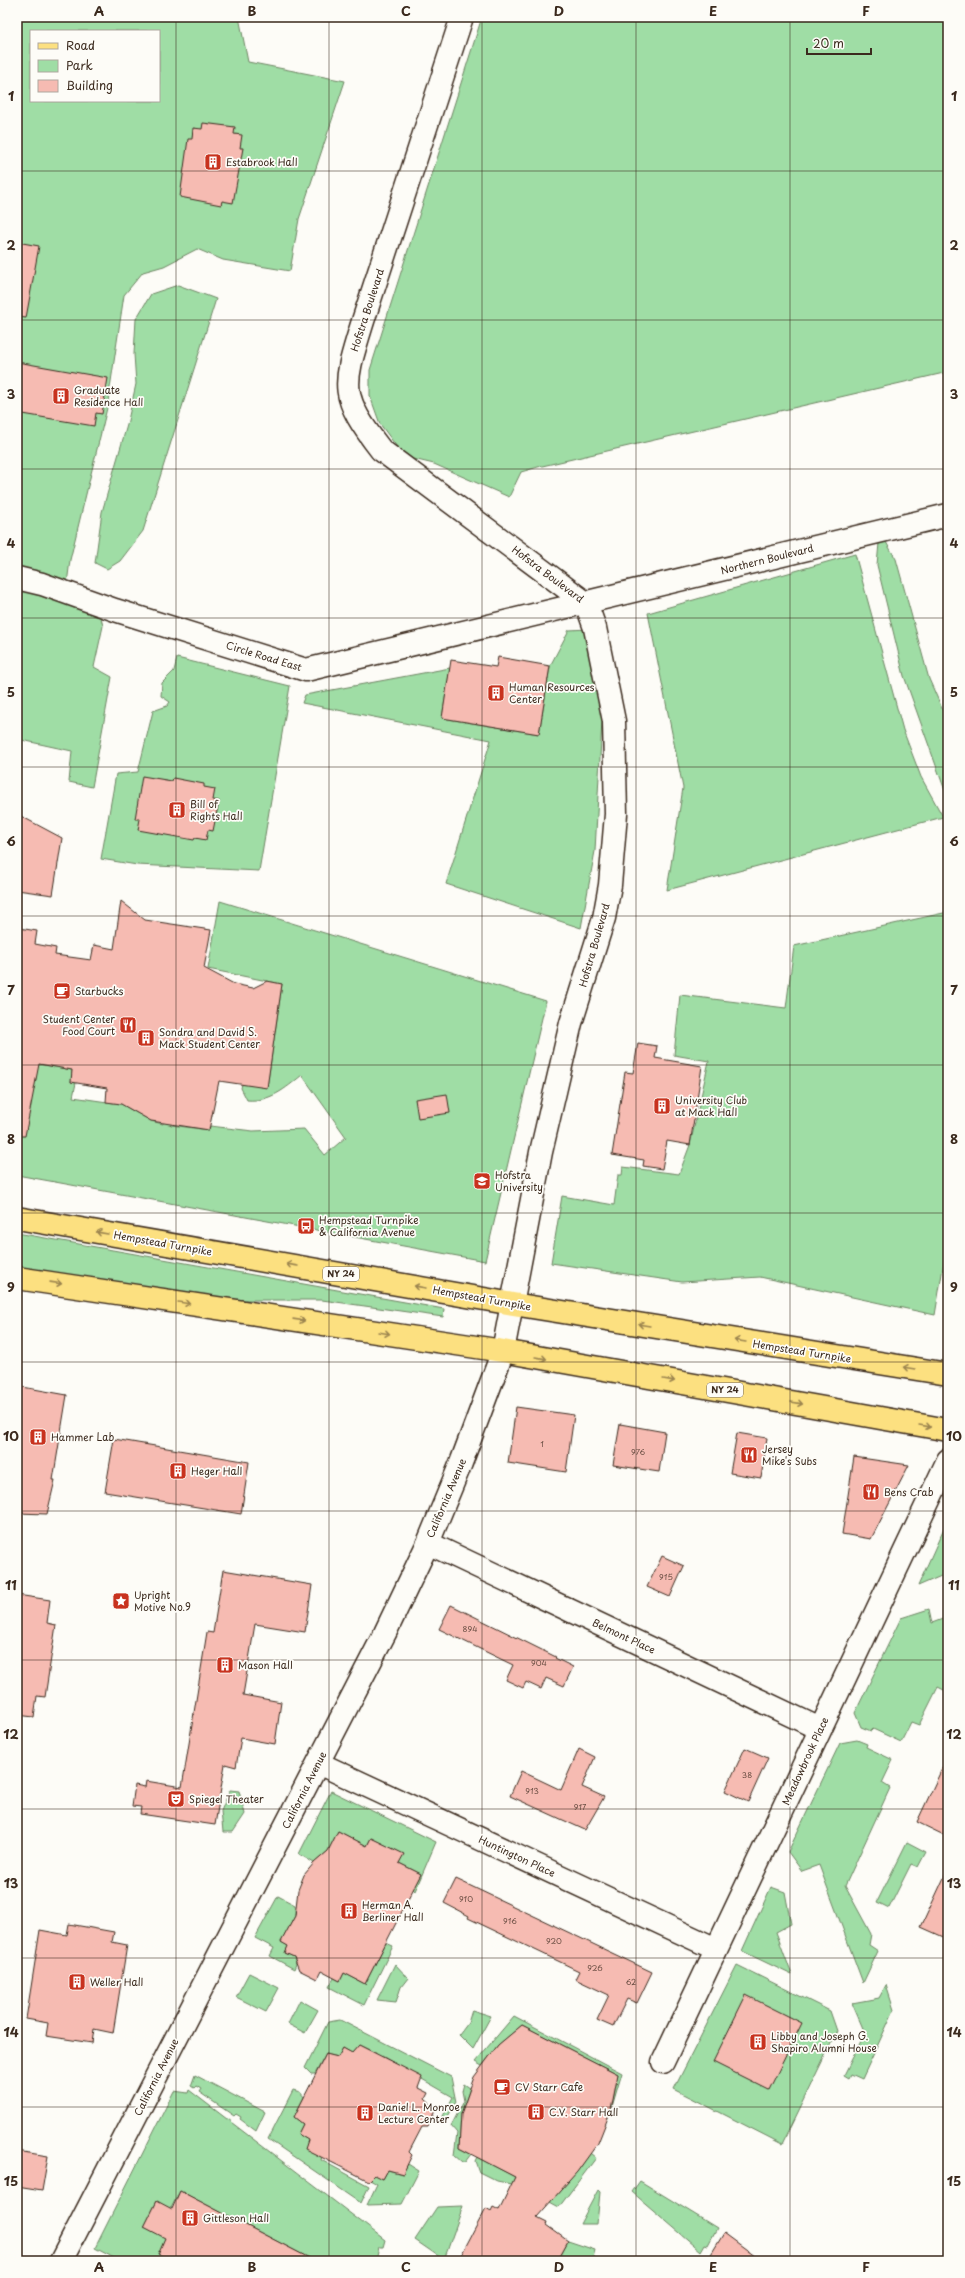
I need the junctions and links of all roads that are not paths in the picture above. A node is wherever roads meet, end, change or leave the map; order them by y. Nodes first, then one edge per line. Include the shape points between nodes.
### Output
1 (462, 17) edge
2 (948, 515) edge
3 (17, 578) edge
4 (586, 603) junction
5 (17, 1218) edge
6 (17, 1278) edge
7 (514, 1304) junction
8 (503, 1351) junction
9 (948, 1374) edge
10 (948, 1430) edge
11 (948, 1460) edge
12 (428, 1543) junction
13 (820, 1729) junction
14 (318, 1762) junction
15 (716, 1949) junction
16 (663, 2062) dead end
17 (61, 2261) edge

1 - 4 street, Hofstra Boulevard via 351,360 348,389 351,404 361,424 381,450
2 - 4 street, Northern Boulevard
3 - 4 street, Circle Road East via 306,670
4 - 7 street, Hofstra Boulevard via 595,628 614,721 616,814 610,885 604,918 572,1022 545,1137
7 -> 5 main road, Hempstead Turnpike / NY 24
6 -> 8 main road, NY 24
7 - 8 street, California Avenue
9 -> 7 main road, Hempstead Turnpike / NY 24
8 -> 10 main road, NY 24
8 - 12 street, California Avenue
11 - 13 street, Meadowbrook Place
12 - 13 street, Belmont Place
12 - 14 street, California Avenue
13 - 15 street, Meadowbrook Place
14 - 15 street, Huntington Place
14 - 17 street, California Avenue
15 - 16 street, Meadowbrook Place

